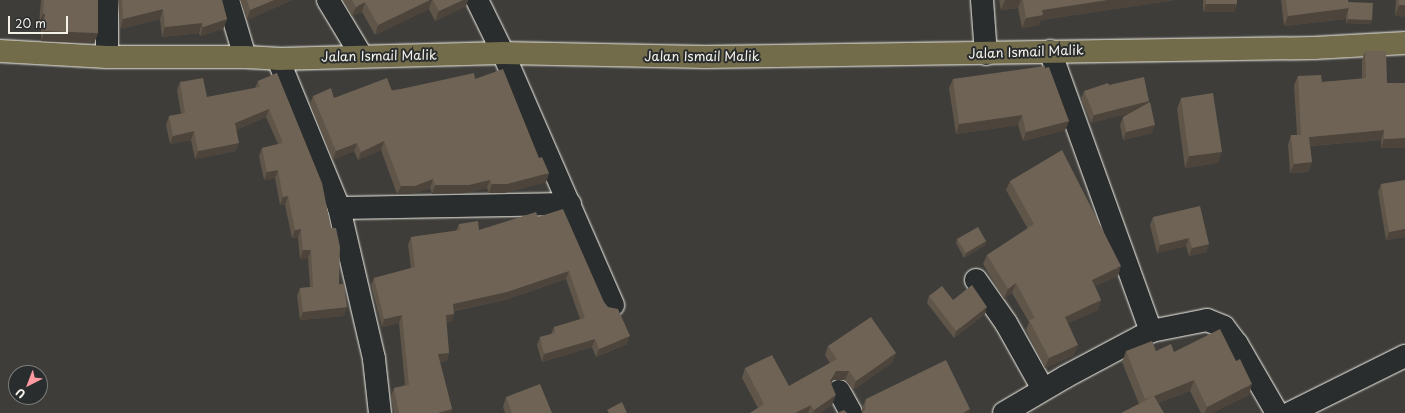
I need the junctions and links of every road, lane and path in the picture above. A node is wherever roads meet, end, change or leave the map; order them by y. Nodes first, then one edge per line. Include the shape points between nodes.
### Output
1 (107, 0) edge
2 (228, 0) edge
3 (328, 0) edge
4 (476, 0) edge
5 (982, 0) edge
6 (1405, 43) edge
7 (0, 51) edge
8 (1050, 51) junction
9 (503, 53) junction
10 (986, 54) junction
11 (361, 55) junction
12 (107, 57) junction
13 (245, 57) junction
14 (278, 59) junction
15 (570, 204) junction
16 (339, 208) junction
17 (976, 280) dead end
18 (613, 305) dead end
19 (1151, 331) junction
20 (1405, 356) edge
21 (1042, 389) junction
22 (839, 391) dead end
23 (380, 413) edge
24 (851, 413) edge
25 (1004, 413) edge
26 (1277, 413) edge
27 (1290, 413) edge

1 - 12 street
2 - 13 street
3 - 11 street
4 - 9 street
5 - 10 street
6 - 8 main road, Jalan Ismail Malik via 1314,48
7 - 12 main road, Jalan Ismail Malik
8 - 10 main road, Jalan Ismail Malik
8 - 19 street
9 - 10 main road, Jalan Ismail Malik via 705,57
9 - 11 main road, Jalan Ismail Malik
9 - 15 street
11 - 14 main road, Jalan Ismail Malik
12 - 13 main road, Jalan Ismail Malik
13 - 14 main road, Jalan Ismail Malik
14 - 16 street
15 - 16 street
15 - 18 street
16 - 23 street via 374,359
17 - 21 street via 1006,323
19 - 21 street
19 - 26 street via 1207,320 1224,327 1237,344
20 - 27 street
21 - 25 street
22 - 24 street

